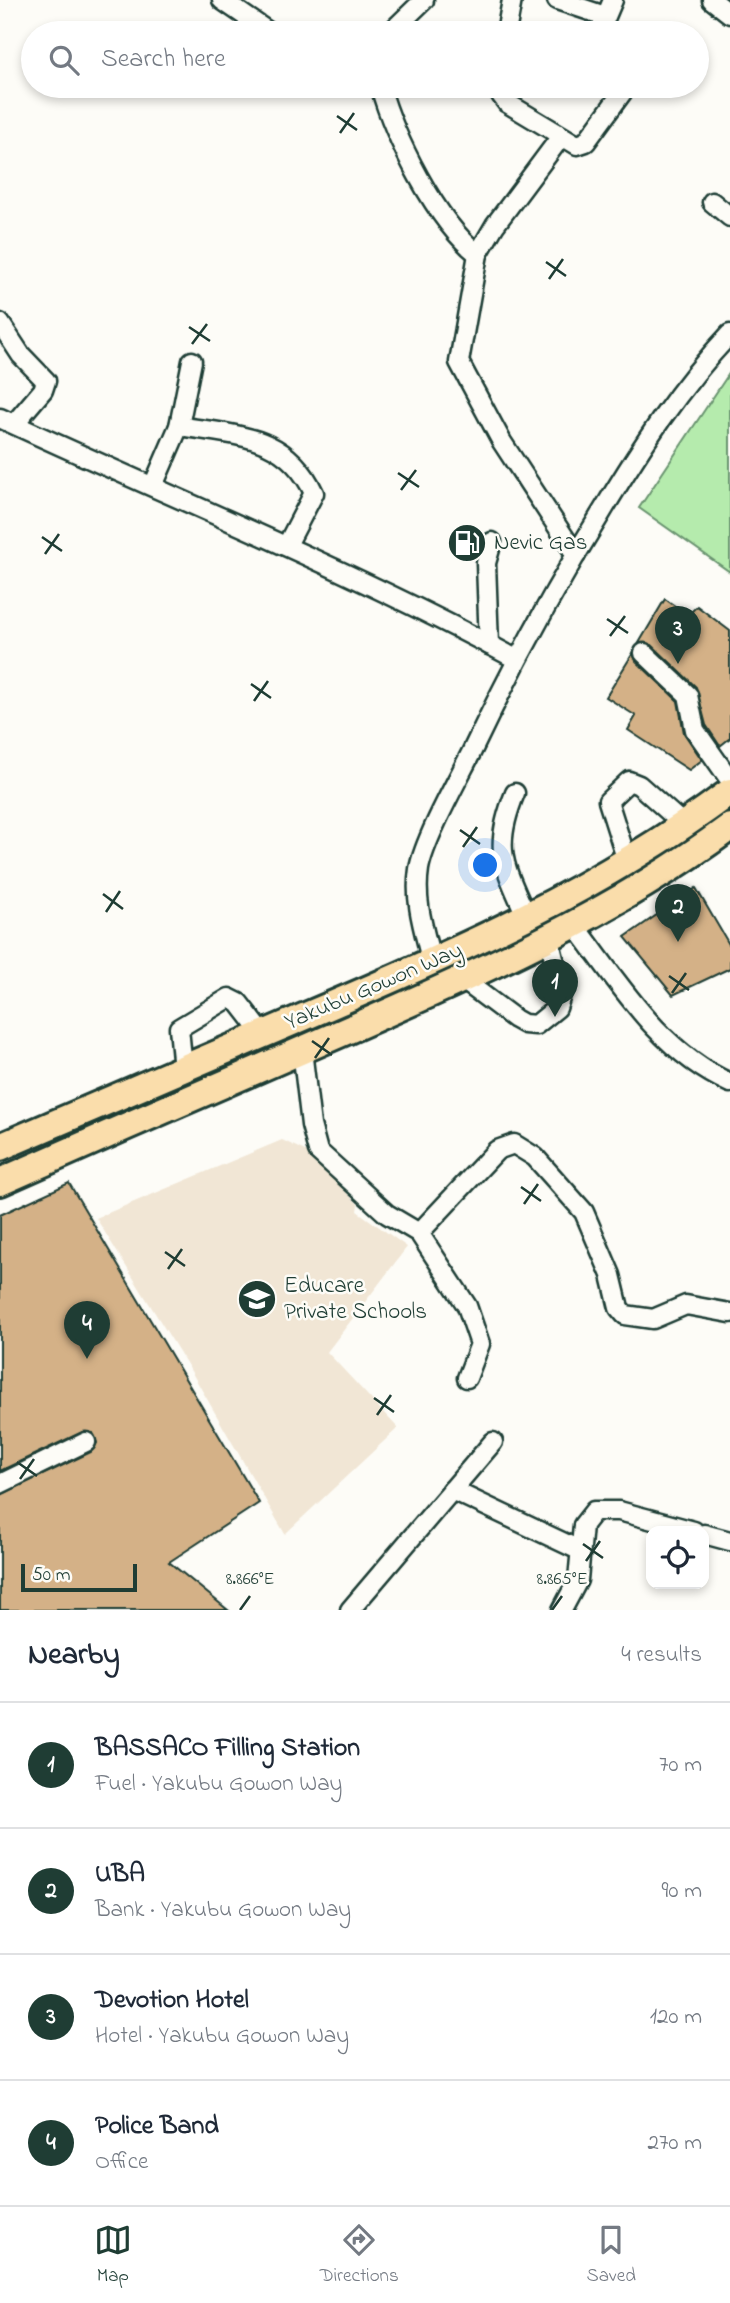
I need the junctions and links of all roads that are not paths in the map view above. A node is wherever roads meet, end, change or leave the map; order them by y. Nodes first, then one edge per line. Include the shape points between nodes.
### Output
1 (222, 0) edge
2 (424, 0) edge
3 (512, 0) edge
4 (557, 0) edge
5 (712, 0) edge
6 (730, 14) edge
7 (606, 16) edge
8 (253, 21) edge
9 (402, 21) edge
10 (508, 21) edge
11 (383, 98) edge
12 (503, 98) edge
13 (618, 98) edge
14 (560, 138) junction
15 (712, 202) dead end
16 (730, 217) edge
17 (478, 254) junction
18 (0, 323) edge
19 (730, 334) edge
20 (192, 361) dead end
21 (7, 421) edge
22 (179, 426) junction
23 (153, 486) junction
24 (492, 542) dead end
25 (287, 545) junction
26 (576, 555) junction
27 (489, 645) junction
28 (644, 653) dead end
29 (516, 659) junction
30 (730, 780) edge
31 (730, 792) edge
32 (515, 793) dead end
33 (684, 825) junction
34 (730, 827) edge
35 (627, 861) junction
36 (527, 918) junction
37 (574, 924) junction
38 (549, 938) junction
39 (432, 962) junction
40 (463, 980) junction
41 (263, 1034) junction
42 (302, 1050) junction
43 (183, 1069) junction
44 (730, 1083) edge
45 (0, 1147) edge
46 (0, 1182) edge
47 (419, 1233) junction
48 (730, 1313) edge
49 (467, 1378) dead end
50 (86, 1442) dead end
51 (493, 1442) dead end
52 (0, 1484) edge
53 (452, 1490) junction
54 (675, 1526) edge
55 (709, 1535) edge
56 (730, 1541) edge
57 (579, 1550) junction
58 (351, 1610) edge
59 (562, 1610) edge

1 - 8 street
2 - 9 street
3 - 10 street
4 - 7 street
5 - 6 street
11 - 17 street via 390,122 452,230
12 - 14 street
13 - 14 street via 586,142 577,145
14 - 17 street
15 - 16 street
17 - 26 street via 459,362 502,442
18 - 21 street via 46,381 43,390
19 - 26 street via 657,422
20 - 22 street
21 - 23 street
22 - 23 street
22 - 25 street via 264,441 283,453 314,493
23 - 25 street
24 - 27 street via 486,563
25 - 27 street
26 - 29 street
27 - 29 street
28 - 30 street via 688,695 695,730
29 - 39 street via 420,865 416,899
31 - 33 highway, Yakubu Gowon Way
32 - 36 street via 503,822 503,861
33 - 35 highway, Yakubu Gowon Way
33 - 35 street via 629,781 608,801
34 - 37 highway, Yakubu Gowon Way
35 - 36 highway, Yakubu Gowon Way
36 - 39 highway, Yakubu Gowon Way
37 - 38 highway, Yakubu Gowon Way
37 - 44 street via 671,1046
38 - 40 highway, Yakubu Gowon Way
38 - 40 street via 561,1000 536,1025 515,1019
39 - 41 highway, Yakubu Gowon Way
40 - 42 highway, Yakubu Gowon Way
41 - 43 highway, Yakubu Gowon Way
41 - 43 street via 239,1003 229,998 179,1028
42 - 46 highway, Yakubu Gowon Way
42 - 47 street via 318,1151 387,1214
43 - 45 highway, Yakubu Gowon Way
47 - 48 street via 497,1150 514,1144 535,1157 583,1212 611,1275 618,1308 625,1315 653,1320 685,1305
47 - 49 street via 467,1306 480,1344
50 - 52 street
51 - 53 street
53 - 57 street
53 - 58 street
54 - 57 street via 619,1511 594,1511 583,1525
55 - 56 street
57 - 59 street via 578,1580

